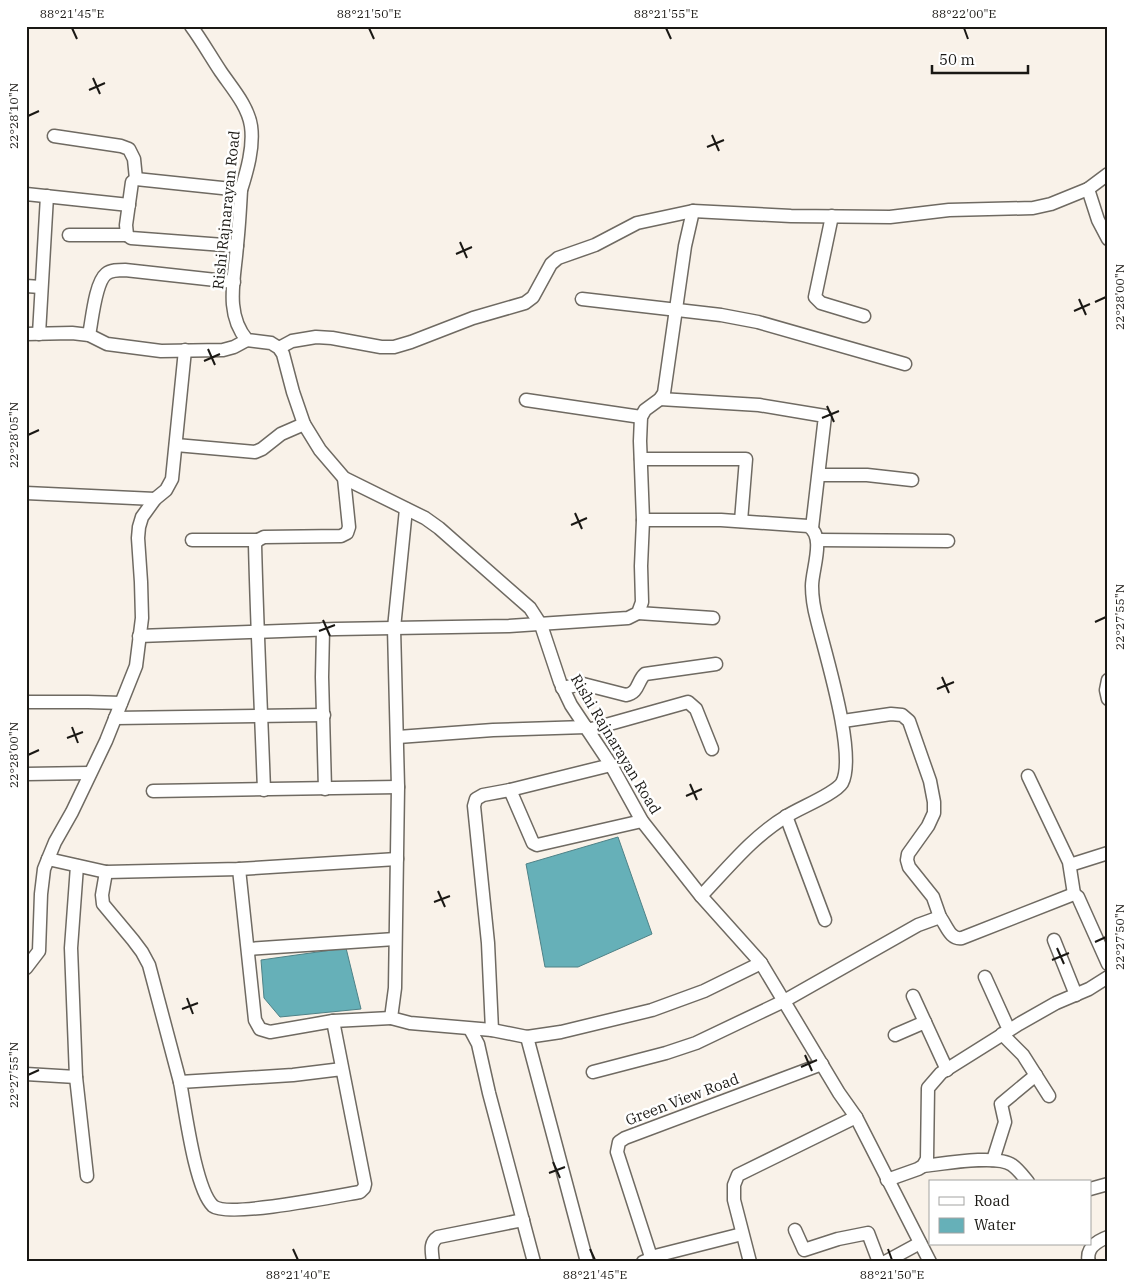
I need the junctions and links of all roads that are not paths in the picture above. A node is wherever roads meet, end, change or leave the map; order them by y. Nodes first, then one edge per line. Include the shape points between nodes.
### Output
1 (191, 26) edge
2 (54, 136) dead end
3 (1108, 174) edge
4 (136, 179) junction
5 (1088, 189) junction
6 (241, 190) junction
7 (26, 194) edge
8 (47, 196) junction
9 (129, 205) junction
10 (693, 211) junction
11 (832, 216) junction
12 (69, 234) dead end
13 (127, 235) junction
14 (1108, 239) edge
15 (237, 246) junction
16 (234, 282) junction
17 (26, 286) edge
18 (41, 287) junction
19 (582, 300) dead end
20 (675, 311) junction
21 (864, 316) dead end
22 (33, 334) edge
23 (89, 335) junction
24 (247, 340) junction
25 (279, 348) junction
26 (184, 350) junction
27 (905, 364) dead end
28 (526, 400) dead end
29 (660, 400) junction
30 (641, 416) junction
31 (304, 424) junction
32 (176, 445) junction
33 (640, 459) junction
34 (819, 475) junction
35 (344, 478) junction
36 (912, 480) dead end
37 (26, 493) edge
38 (155, 499) junction
39 (406, 509) junction
40 (643, 520) junction
41 (741, 521) junction
42 (812, 528) junction
43 (192, 540) dead end
44 (258, 540) junction
45 (818, 540) junction
46 (948, 541) dead end
47 (638, 613) junction
48 (713, 618) dead end
49 (541, 625) junction
50 (394, 628) junction
51 (323, 629) junction
52 (257, 632) junction
53 (139, 636) junction
54 (716, 664) dead end
55 (1108, 680) edge
56 (562, 688) junction
57 (1108, 699) edge
58 (26, 702) edge
59 (122, 703) junction
60 (324, 714) junction
61 (262, 715) junction
62 (115, 718) junction
63 (843, 721) junction
64 (587, 728) junction
65 (398, 737) junction
66 (712, 750) dead end
67 (611, 765) junction
68 (90, 773) junction
69 (26, 774) edge
70 (1028, 776) dead end
71 (398, 787) junction
72 (325, 789) junction
73 (153, 790) dead end
74 (264, 790) junction
75 (510, 790) junction
76 (786, 816) junction
77 (642, 821) junction
78 (1108, 853) edge
79 (48, 859) junction
80 (397, 859) junction
81 (1070, 865) junction
82 (77, 866) junction
83 (239, 868) junction
84 (106, 872) junction
85 (1074, 894) junction
86 (701, 896) junction
87 (940, 916) junction
88 (825, 920) dead end
89 (395, 939) junction
90 (1054, 940) dead end
91 (248, 949) junction
92 (761, 963) junction
93 (1108, 964) edge
94 (26, 968) edge
95 (985, 977) dead end
96 (1108, 977) edge
97 (1076, 995) junction
98 (914, 996) dead end
99 (784, 1001) junction
100 (391, 1018) junction
101 (333, 1020) junction
102 (925, 1022) junction
103 (470, 1029) junction
104 (492, 1030) junction
105 (1006, 1032) junction
106 (895, 1036) dead end
107 (527, 1037) junction
108 (822, 1064) junction
109 (342, 1069) junction
110 (947, 1070) junction
111 (593, 1072) dead end
112 (26, 1074) edge
113 (1036, 1075) junction
114 (76, 1077) junction
115 (180, 1082) junction
116 (1049, 1096) dead end
117 (856, 1117) junction
118 (994, 1160) junction
119 (922, 1166) junction
120 (87, 1176) dead end
121 (887, 1180) junction
122 (1026, 1180) edge
123 (1108, 1184) edge
124 (1092, 1188) edge
125 (523, 1220) junction
126 (796, 1230) dead end
127 (742, 1234) junction
128 (1108, 1237) edge
129 (920, 1243) junction
130 (675, 1256) edge
131 (647, 1259) edge
132 (433, 1262) edge
133 (534, 1262) edge
134 (587, 1262) edge
135 (750, 1262) edge
136 (878, 1262) edge
137 (885, 1262) edge
138 (930, 1262) edge
139 (1089, 1262) edge

1 - 6 street, Rishi Rajnarayan Road via 247,113 251,126 251,149
2 - 4 street via 129,149 134,159
3 - 5 street
4 - 6 street
4 - 9 street via 132,182
5 - 11 street via 1034,208 949,210 890,217
5 - 14 street
6 - 15 street, Rishi Rajnarayan Road
7 - 8 street
8 - 9 street
8 - 18 street
9 - 13 street
10 - 11 street
10 - 20 street
10 - 25 street via 637,223 595,246 558,258 551,264 533,297 525,303 473,318 412,342 381,347 316,337
11 - 21 street via 815,298 821,303
12 - 13 street
13 - 15 street via 131,238
15 - 16 street, Rishi Rajnarayan Road
16 - 23 street via 114,270 99,284
16 - 24 street, Rishi Rajnarayan Road via 234,314
17 - 18 street
18 - 22 street
19 - 20 street
20 - 27 street via 758,322
20 - 29 street via 664,394
22 - 23 street via 72,332
23 - 26 street via 107,344 161,351
24 - 25 street via 271,343
24 - 26 street via 223,350
25 - 31 street, Rishi Rajnarayan Road
26 - 32 street
28 - 30 street
29 - 30 street
29 - 34 street via 759,405 825,416
30 - 33 street
31 - 32 street via 281,434 255,452
31 - 35 street, Rishi Rajnarayan Road via 320,450
32 - 38 street via 172,479 166,490
33 - 40 street
33 - 41 street via 746,459
34 - 36 street via 867,475
34 - 42 street
35 - 39 street, Rishi Rajnarayan Road
35 - 44 street via 347,533 341,536 264,537
37 - 38 street
38 - 53 street via 142,518 138,538 142,609
39 - 49 street, Rishi Rajnarayan Road via 439,528 530,608
39 - 50 street
40 - 41 street
40 - 47 street via 642,602
41 - 42 street
42 - 45 street
43 - 44 street
44 - 52 street via 255,544
45 - 46 street
45 - 63 street via 812,585 816,616
47 - 48 street
47 - 49 street via 628,618
49 - 50 street
49 - 56 street, Rishi Rajnarayan Road
50 - 51 street
50 - 65 street
51 - 52 street
51 - 60 street
52 - 53 street
52 - 61 street
53 - 59 street via 136,666
54 - 56 street via 645,674 636,691 626,695 583,684
55 - 57 street
56 - 64 street, Rishi Rajnarayan Road
58 - 59 street
59 - 62 street
60 - 61 street
60 - 72 street
61 - 62 street
61 - 74 street
62 - 68 street
63 - 76 street via 846,769 841,784
63 - 87 street via 891,714 902,715 909,721 930,780 934,813 907,860 933,897
64 - 65 street
64 - 66 street via 688,702 696,709
64 - 67 street, Rishi Rajnarayan Road
65 - 71 street
67 - 75 street
67 - 77 street, Rishi Rajnarayan Road
68 - 69 street
68 - 79 street
70 - 81 street
71 - 72 street
71 - 80 street
72 - 74 street
73 - 74 street
75 - 77 street via 533,843 538,845
75 - 104 street via 483,795 476,799 474,806 488,943
76 - 86 street via 760,834
76 - 88 street
77 - 86 street, Rishi Rajnarayan Road
78 - 81 street
79 - 82 street
79 - 94 street via 41,894 39,951
80 - 83 street
80 - 89 street
81 - 85 street
82 - 84 street
82 - 114 street via 71,948
83 - 84 street
83 - 91 street
84 - 115 street via 103,904 149,965
85 - 87 street via 957,939
85 - 93 street
86 - 92 street, Rishi Rajnarayan Road
87 - 99 street via 918,925
89 - 91 street
89 - 100 street
90 - 97 street
91 - 101 street via 255,1020 260,1029 270,1032
92 - 99 street, Rishi Rajnarayan Road
92 - 107 street via 704,992 652,1010
95 - 105 street
96 - 97 street
97 - 105 street
98 - 102 street
99 - 108 street, Rishi Rajnarayan Road
99 - 111 street via 696,1042
100 - 101 street
100 - 103 street
101 - 109 street
102 - 106 street
102 - 110 street
103 - 104 street
103 - 125 street via 478,1044
104 - 107 street
105 - 110 street
105 - 113 street
107 - 134 street
108 - 117 street, Rishi Rajnarayan Road
108 - 131 street, Green View Road via 619,1142 617,1152
109 - 115 street
109 - 115 street via 364,1188 360,1192 293,1204 225,1210 214,1206 198,1176
110 - 119 street via 928,1088 926,1159
112 - 114 street
113 - 116 street
113 - 118 street via 1001,1104 1005,1122
114 - 120 street
117 - 121 street, Rishi Rajnarayan Road
117 - 127 street via 738,1175 734,1200
118 - 119 street
118 - 122 street via 1012,1164
119 - 121 street
121 - 129 street, Rishi Rajnarayan Road
123 - 124 street
125 - 132 street via 438,1237 431,1245
125 - 133 street
126 - 136 street via 804,1250 868,1233
127 - 130 street
127 - 135 street
128 - 139 street via 1088,1251
129 - 137 street
129 - 138 street, Rishi Rajnarayan Road
130 - 131 street

